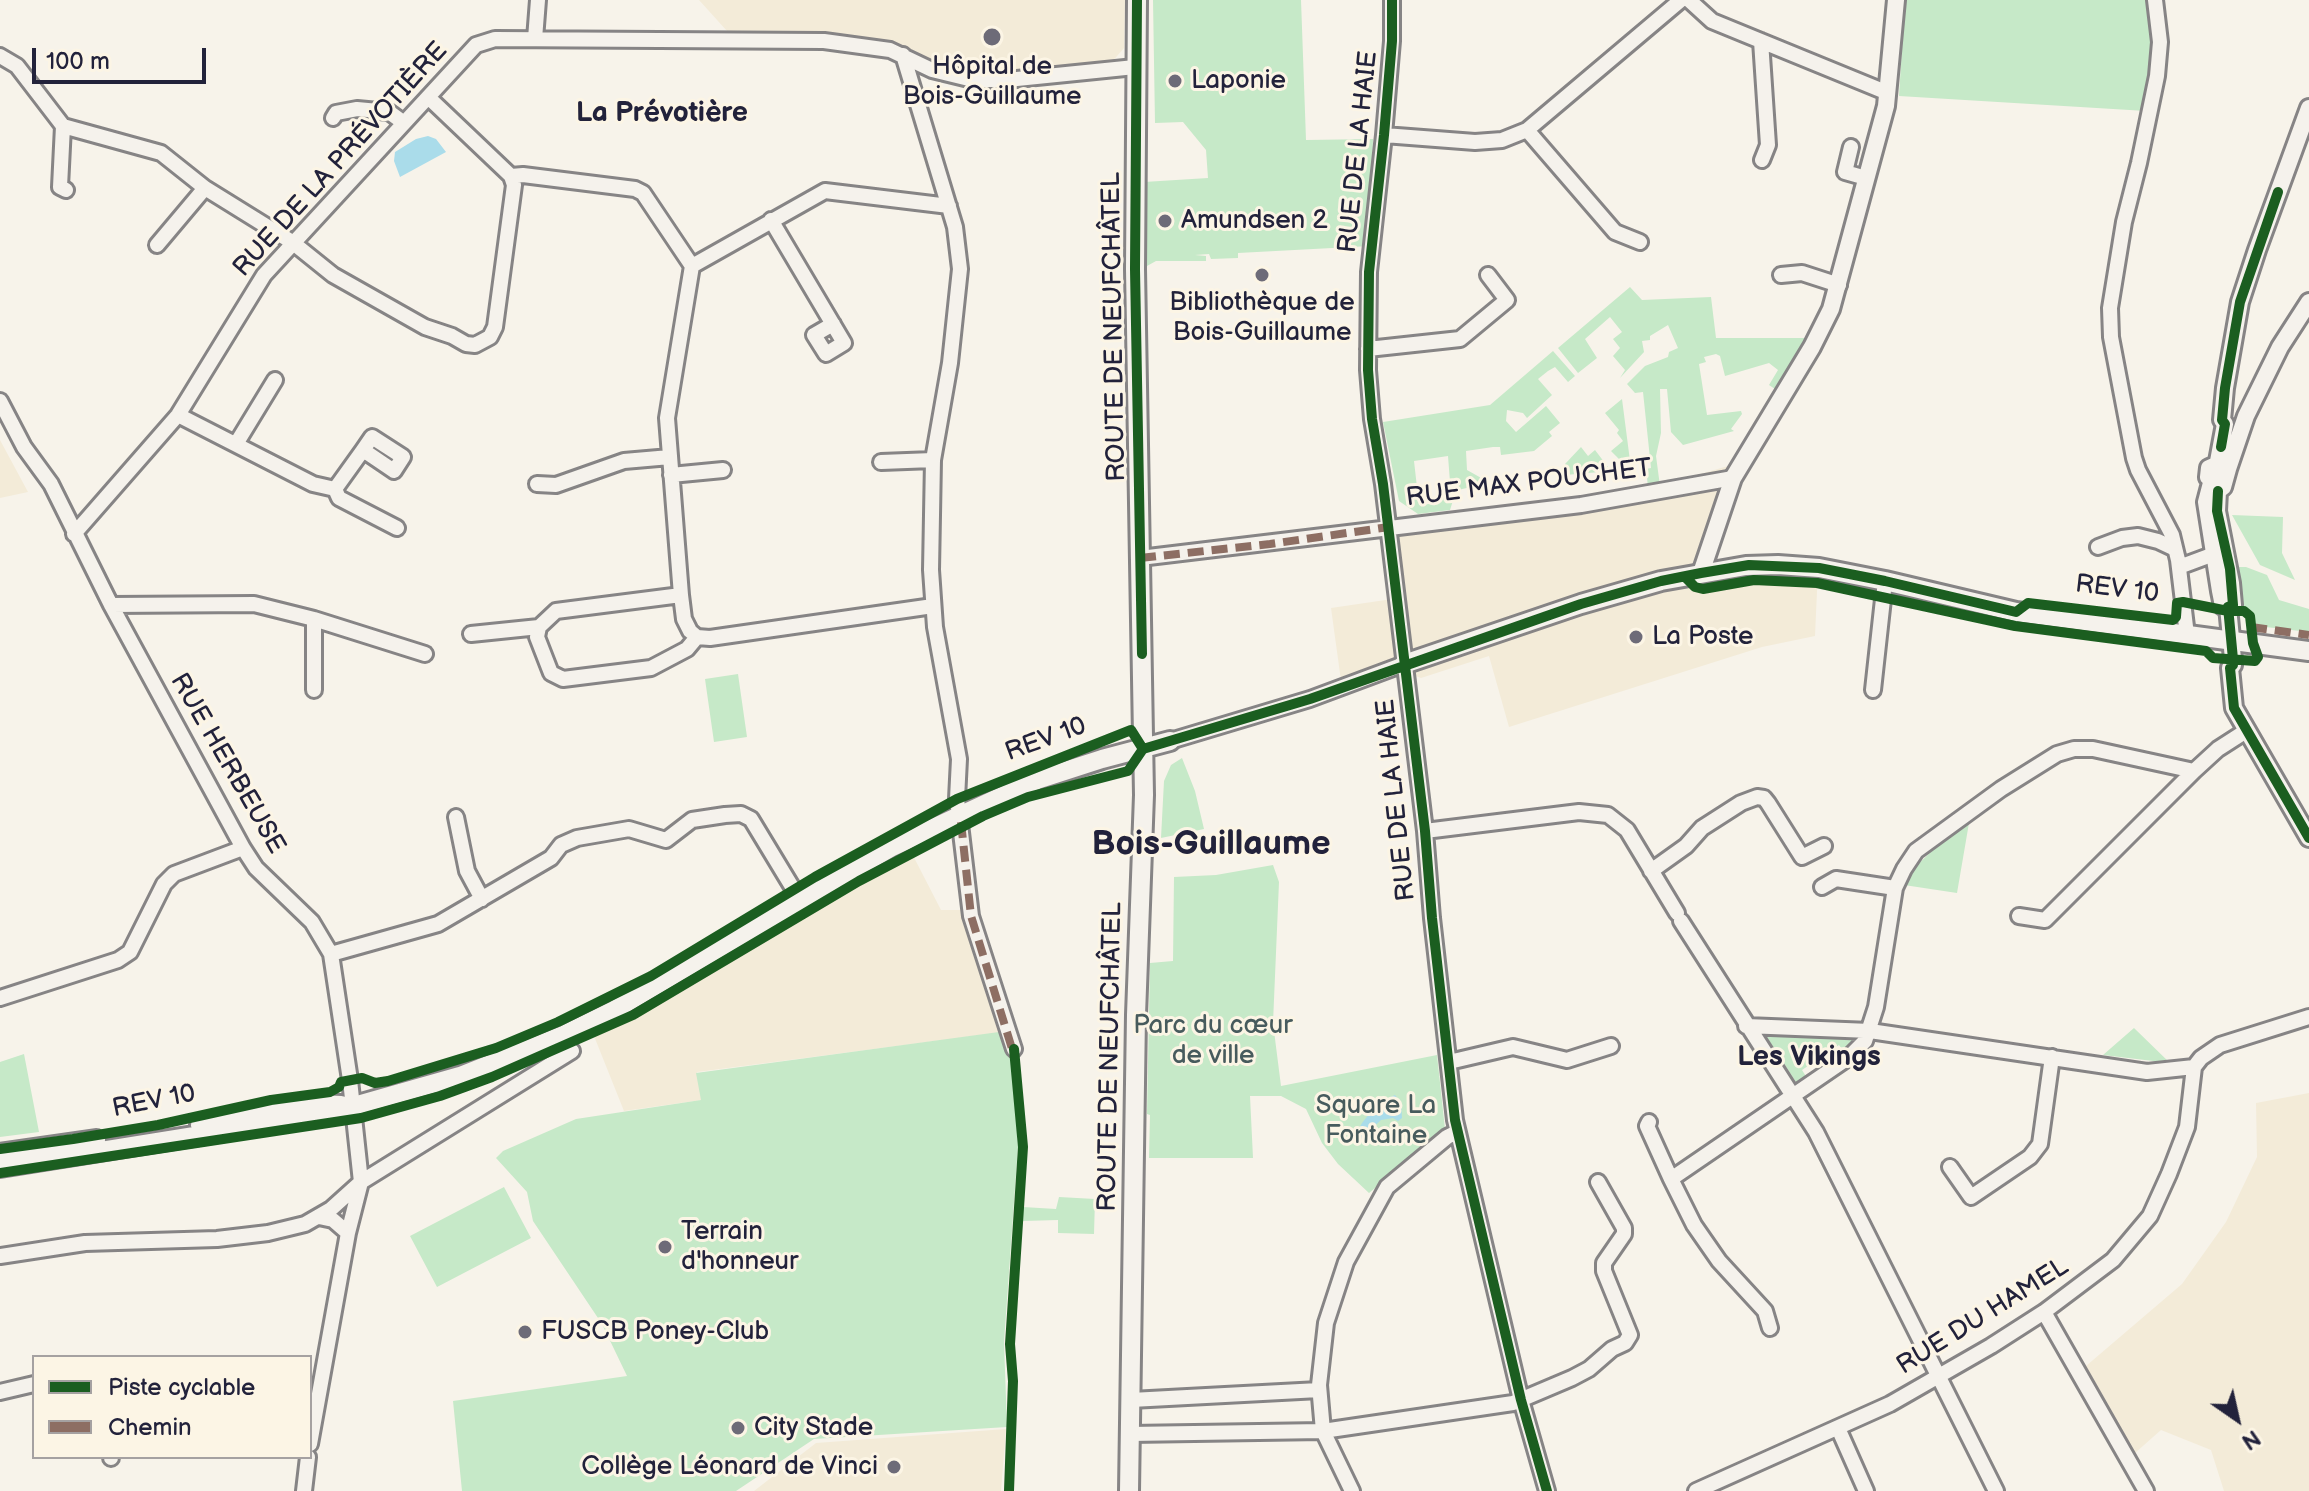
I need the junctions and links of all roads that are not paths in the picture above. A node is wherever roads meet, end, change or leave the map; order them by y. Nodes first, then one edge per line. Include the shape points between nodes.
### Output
1 (538, 0) edge
2 (1137, 0) edge
3 (1392, 0) edge
4 (1681, 0) edge
5 (1689, 0) edge
6 (1896, 0) edge
7 (2155, 0) edge
8 (535, 39) junction
9 (1761, 41) junction
10 (903, 55) junction
11 (0, 56) edge
12 (1135, 67) junction
13 (1888, 93) junction
14 (428, 97) junction
15 (2309, 108) edge
16 (333, 118) dead end
17 (404, 123) junction
18 (63, 126) junction
19 (1527, 130) junction
20 (1384, 135) junction
21 (1851, 147) dead end
22 (1762, 160) dead end
23 (511, 176) junction
24 (1866, 178) junction
25 (205, 188) junction
26 (66, 190) dead end
27 (949, 206) junction
28 (771, 220) junction
29 (292, 242) junction
30 (1640, 242) dead end
31 (157, 245) dead end
32 (692, 266) junction
33 (1488, 275) dead end
34 (1781, 275) dead end
35 (1839, 285) junction
36 (2309, 302) edge
37 (833, 324) dead end
38 (1368, 349) junction
39 (275, 380) dead end
40 (0, 401) edge
41 (178, 415) junction
42 (2244, 421) junction
43 (2225, 424) junction
44 (236, 444) junction
45 (363, 450) dead end
46 (670, 457) junction
47 (933, 460) junction
48 (881, 462) dead end
49 (723, 470) dead end
50 (671, 475) junction
51 (1733, 478) junction
52 (2217, 478) junction
53 (537, 484) dead end
54 (335, 489) junction
55 (1389, 527) junction
56 (397, 528) dead end
57 (74, 534) junction
58 (2098, 547) dead end
59 (2175, 549) junction
60 (2214, 554) junction
61 (1140, 558) junction
62 (2179, 567) junction
63 (1701, 573) junction
64 (1885, 581) junction
65 (681, 595) junction
66 (111, 605) junction
67 (933, 606) junction
68 (2228, 607) junction
69 (314, 619) junction
70 (539, 627) junction
71 (471, 634) dead end
72 (2187, 635) junction
73 (697, 637) junction
74 (2232, 641) junction
75 (2309, 651) edge
76 (425, 654) dead end
77 (1404, 664) junction
78 (314, 690) dead end
79 (1873, 690) dead end
80 (2246, 731) junction
81 (1170, 741) joint
82 (1143, 749) junction
83 (2194, 771) junction
84 (961, 814) junction
85 (456, 817) dead end
86 (1425, 831) junction
87 (2309, 838) edge
88 (1824, 846) dead end
89 (243, 848) junction
90 (1651, 871) junction
91 (1822, 887) dead end
92 (1895, 888) junction
93 (482, 899) junction
94 (800, 900) junction
95 (2019, 916) dead end
96 (331, 954) junction
97 (0, 998) edge
98 (2309, 1017) edge
99 (1746, 1026) junction
100 (1870, 1031) junction
101 (1611, 1046) dead end
102 (1014, 1049) dead end
103 (572, 1051) dead end
104 (2052, 1057) junction
105 (1449, 1062) junction
106 (2194, 1067) junction
107 (1792, 1096) junction
108 (351, 1106) junction
109 (1649, 1122) dead end
110 (1457, 1132) junction
111 (0, 1154) edge
112 (0, 1167) edge
113 (1950, 1167) dead end
114 (1671, 1179) junction
115 (361, 1182) junction
116 (1598, 1182) dead end
117 (319, 1217) junction
118 (348, 1233) junction
119 (0, 1256) edge
120 (2044, 1312) junction
121 (1770, 1328) dead end
122 (1936, 1376) junction
123 (32, 1384) edge
124 (1319, 1390) junction
125 (0, 1392) edge
126 (314, 1395) edge
127 (1131, 1400) junction
128 (1521, 1400) junction
129 (312, 1420) edge
130 (1838, 1428) junction
131 (1323, 1431) junction
132 (1130, 1434) junction
133 (308, 1459) edge
134 (304, 1491) edge
135 (1129, 1491) edge
136 (1352, 1491) edge
137 (1547, 1491) edge
138 (1696, 1491) edge
139 (1866, 1491) edge
140 (1996, 1491) edge
141 (2146, 1491) edge

1 - 8 street
2 - 12 main road, ROUTE DE NEUFCHÂTEL
3 - 20 street, RUE DE LA HAIE
4 - 19 street
5 - 9 street via 1712,21
6 - 13 street
7 - 59 street via 2157,76 2124,222 2110,308 2111,337 2134,458
8 - 10 street, RUE DE LA PRÉVOTIÈRE via 824,41
8 - 14 street, RUE DE LA PRÉVOTIÈRE via 495,39 476,45
9 - 13 street
9 - 22 street via 1768,145
10 - 12 street, RUE DE LA PRÉVOTIÈRE via 932,70 973,80
10 - 27 street
11 - 18 street via 17,66
12 - 61 main road, ROUTE DE NEUFCHÂTEL
13 - 24 street
14 - 17 street, RUE DE LA PRÉVOTIÈRE
14 - 23 street
15 - 43 street via 2240,302 2225,388
16 - 17 street via 357,109 389,112
17 - 29 street, RUE DE LA PRÉVOTIÈRE
18 - 25 street via 161,153
18 - 26 street via 60,187
19 - 20 street via 1502,140 1475,142
19 - 30 street via 1615,232
20 - 38 street, RUE DE LA HAIE via 1369,272
21 - 24 street via 1845,172
23 - 29 street via 495,327 490,337 475,345 425,327 333,275
23 - 32 street via 635,189 643,193
24 - 35 street
25 - 29 street
25 - 31 street
27 - 28 street via 833,190
27 - 47 street via 960,269
28 - 32 street
28 - 37 street
29 - 41 street, RUE DE LA PRÉVOTIÈRE via 264,275
32 - 46 street via 667,418
33 - 38 street via 1507,300 1460,339
34 - 35 street via 1802,273
35 - 51 street via 1812,347
36 - 42 street
38 - 55 street, RUE DE LA HAIE via 1372,419
39 - 44 street
40 - 57 street, RUE HERBEUSE via 51,484
41 - 44 street
41 - 57 street, RUE DE LA PRÉVOTIÈRE
42 - 43 street
42 - 52 street
43 - 52 street
44 - 54 street via 313,484
45 - 54 street
46 - 50 street
46 - 53 street via 624,461 556,485
47 - 48 street
47 - 67 street
49 - 50 street
50 - 65 street
51 - 55 street, RUE MAX POUCHET via 1581,505
51 - 63 street
52 - 60 street via 2206,502
52 - 68 street via 2217,511 2233,605
54 - 56 street via 339,498
55 - 61 street, RUE MAX POUCHET
55 - 77 street, RUE DE LA HAIE
57 - 66 street, RUE HERBEUSE
58 - 59 street via 2138,536
59 - 62 street
60 - 62 street
60 - 68 street via 2223,606
61 - 82 main road, ROUTE DE NEUFCHÂTEL
62 - 72 street
63 - 64 main road via 1778,565
63 - 77 main road via 1581,604
64 - 72 main road via 2016,612
64 - 79 street
65 - 70 street via 556,611
65 - 73 street via 684,619
66 - 69 street via 254,604
66 - 89 street, RUE HERBEUSE
67 - 73 street
67 - 84 street via 959,759
68 - 74 street
69 - 76 street
69 - 78 street
70 - 71 street
70 - 73 street via 537,637 551,673 563,679 651,668 687,649
72 - 74 main road
74 - 75 main road
74 - 80 street via 2233,702
77 - 81 street
77 - 86 street, RUE DE LA HAIE
80 - 83 street
80 - 87 street
81 - 82 main road
82 - 84 main road via 1037,780
82 - 127 main road, ROUTE DE NEUFCHÂTEL
83 - 92 street via 2093,749 2057,754 1916,851
83 - 95 street via 2045,920
84 - 94 main road via 881,852
84 - 102 street via 971,916
85 - 93 street via 467,871
86 - 90 street via 1579,812 1608,815 1627,830
86 - 105 street, RUE DE LA HAIE
88 - 90 street via 1802,857 1768,803 1757,797 1702,828
89 - 96 street, RUE HERBEUSE via 256,868 312,922
89 - 97 street via 174,874 130,952 118,960
90 - 99 street
91 - 92 street via 1836,879
92 - 100 street
93 - 94 street via 577,838 629,829 666,840 692,820 741,814 751,819
93 - 96 street via 438,924
94 - 108 main road via 563,1035 460,1076
96 - 108 street, RUE HERBEUSE
98 - 106 street via 2220,1045
99 - 100 street
99 - 107 street
100 - 104 street
100 - 107 street via 1858,1050
101 - 105 street via 1567,1060 1513,1047
103 - 115 street
104 - 106 street via 2147,1072
104 - 113 street via 2040,1144 2030,1157 1971,1197
105 - 110 street, RUE DE LA HAIE
106 - 120 street, RUE DU HAMEL via 2187,1127 2150,1216 2113,1260
107 - 114 street
107 - 122 street via 1816,1132
108 - 111 main road via 317,1104
108 - 112 main road via 260,1127
108 - 115 street, RUE HERBEUSE
109 - 114 street
110 - 124 street via 1387,1187 1346,1262 1326,1323
110 - 128 street, RUE DE LA HAIE
114 - 121 street via 1694,1225 1765,1311
115 - 117 street
115 - 118 street, RUE HERBEUSE
116 - 128 street via 1624,1228 1604,1271 1629,1340 1589,1369
117 - 118 street via 333,1220
117 - 119 street via 268,1233 85,1243
118 - 126 street, RUE HERBEUSE
120 - 122 street, RUE DU HAMEL
120 - 141 street
122 - 130 street, RUE DU HAMEL
122 - 140 street
123 - 125 street
124 - 127 street
124 - 131 street
126 - 129 street, RUE HERBEUSE
127 - 132 main road, ROUTE DE NEUFCHÂTEL
128 - 131 street
128 - 137 street, RUE DE LA HAIE
130 - 138 street, RUE DU HAMEL
130 - 139 street
131 - 132 street
131 - 136 street
132 - 135 main road, ROUTE DE NEUFCHÂTEL
133 - 134 street

